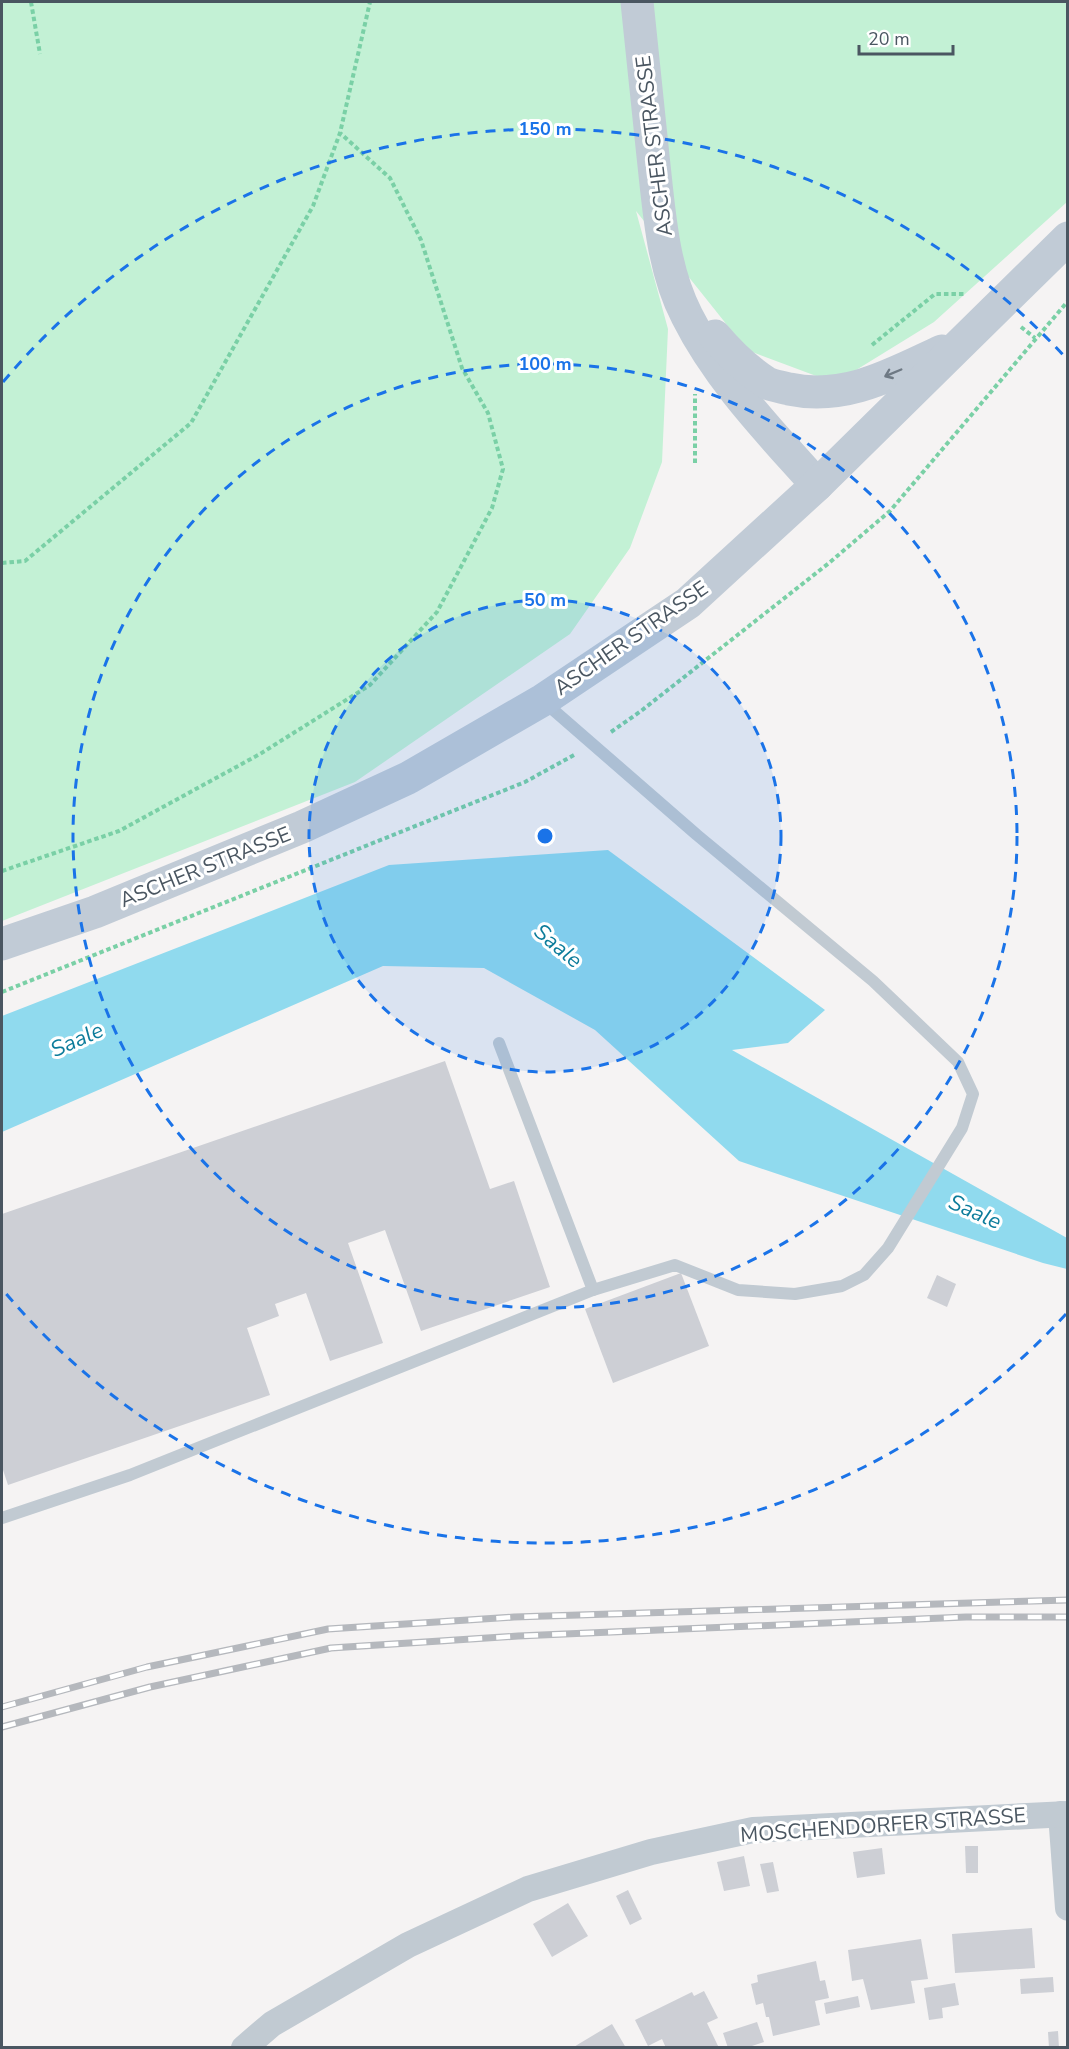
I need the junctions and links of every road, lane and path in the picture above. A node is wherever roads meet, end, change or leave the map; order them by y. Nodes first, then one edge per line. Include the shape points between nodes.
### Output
1 (31, 2) edge
2 (370, 2) edge
3 (637, 2) edge
4 (40, 54) dead end
5 (340, 132) junction
6 (1068, 238) edge
7 (670, 270) junction
8 (1068, 301) edge
9 (998, 308) junction
10 (965, 340) junction
11 (863, 348) dead end
12 (706, 352) junction
13 (695, 463) dead end
14 (817, 485) junction
15 (2, 562) edge
16 (543, 700) junction
17 (2, 871) edge
18 (2, 944) edge
19 (499, 1043) dead end
20 (593, 1290) junction
21 (2, 1518) edge
22 (1064, 1814) edge
23 (1068, 1908) edge
24 (244, 2048) edge

1 - 4 path
2 - 5 path
3 - 7 street, ASCHER STRASSE via 658,203
5 - 15 path via 313,206 191,423 25,561
5 - 17 path via 390,178 421,240 462,368 488,413 503,469 492,508 437,612 370,685 260,754 119,831
6 - 9 street
10 -> 7 street via 853,389 809,393 769,384 732,356
7 - 12 street, ASCHER STRASSE via 685,313
8 - 9 path via 1035,338
9 - 10 street
9 - 11 path via 973,294 935,294
10 - 14 street
12 - 13 path via 695,389
12 - 14 street, ASCHER STRASSE via 750,410
14 - 16 street, ASCHER STRASSE via 688,603
16 - 18 street, ASCHER STRASSE via 408,778 302,827 95,912
16 - 20 lane via 697,836 873,981 958,1062 973,1094 962,1128 888,1248 864,1275 842,1286 795,1294 738,1290 675,1265
19 - 20 lane
20 - 21 lane via 130,1475
22 - 23 street
22 - 24 street, MOSCHENDORFER STRASSE via 753,1830 651,1852 528,1889 418,1941 272,2024

